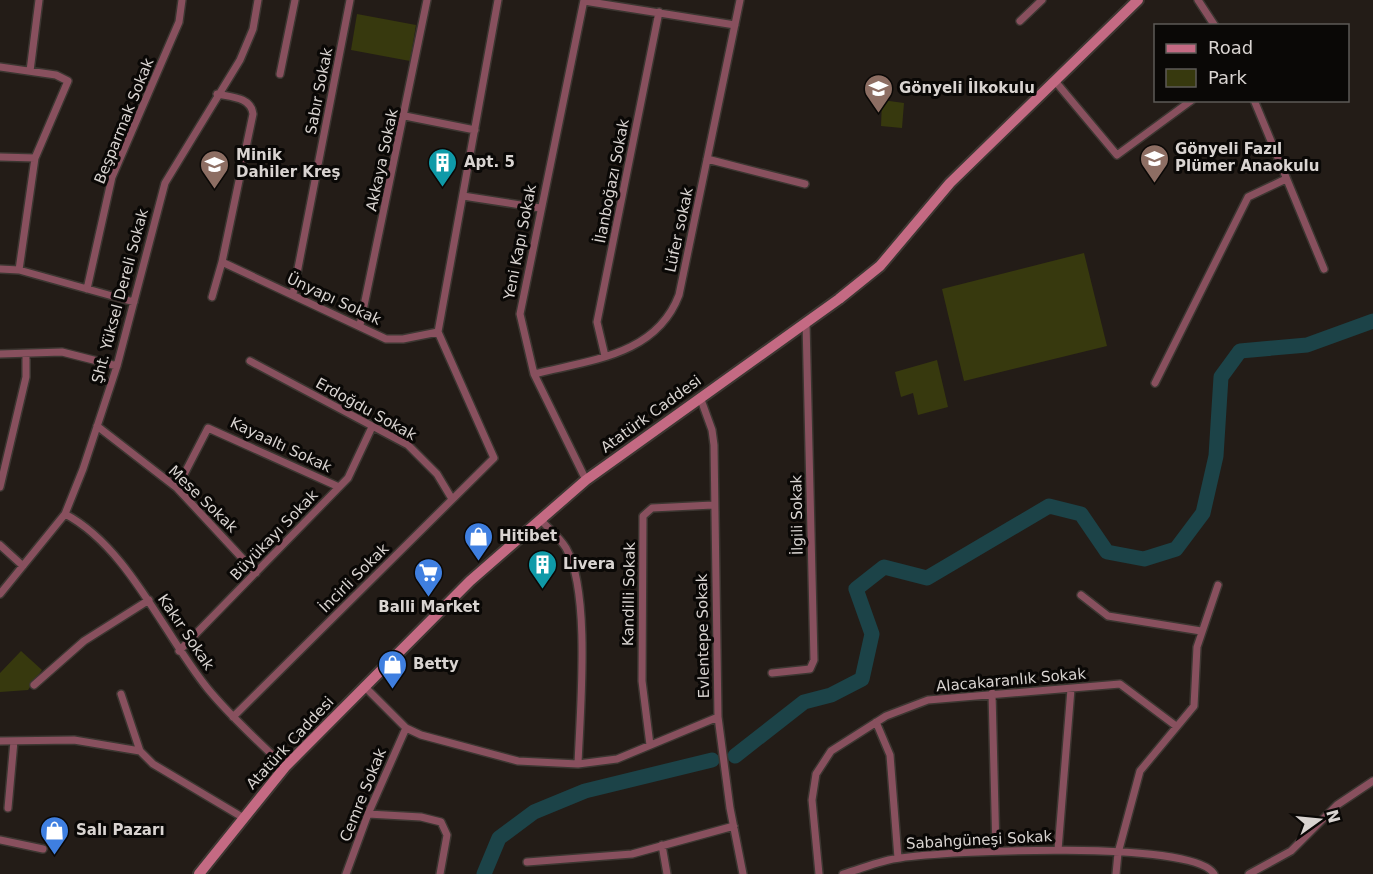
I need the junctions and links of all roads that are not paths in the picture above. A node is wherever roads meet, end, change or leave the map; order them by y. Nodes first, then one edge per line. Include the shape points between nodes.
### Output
1 (39, 0) edge
2 (182, 0) edge
3 (258, 0) edge
4 (295, 0) edge
5 (350, 0) edge
6 (427, 0) edge
7 (498, 0) edge
8 (584, 0) edge
9 (740, 0) edge
10 (1042, 0) edge
11 (1138, 0) edge
12 (1198, 0) edge
13 (659, 12) junction
14 (1020, 21) dead end
15 (1214, 24) edge
16 (735, 25) junction
17 (0, 67) edge
18 (30, 71) junction
19 (280, 74) dead end
20 (1054, 81) junction
21 (217, 94) junction
22 (1189, 102) edge
23 (1255, 102) edge
24 (405, 116) junction
25 (475, 130) junction
26 (0, 157) edge
27 (35, 158) junction
28 (707, 159) junction
29 (1286, 179) junction
30 (805, 184) dead end
31 (463, 196) junction
32 (540, 208) junction
33 (222, 262) junction
34 (0, 269) edge
35 (1324, 269) dead end
36 (20, 270) junction
37 (87, 289) junction
38 (293, 294) junction
39 (212, 297) dead end
40 (134, 302) junction
41 (806, 322) junction
42 (360, 325) junction
43 (438, 332) junction
44 (0, 354) edge
45 (26, 354) junction
46 (605, 356) junction
47 (250, 361) dead end
48 (117, 366) junction
49 (534, 374) junction
50 (1155, 383) dead end
51 (700, 397) junction
52 (97, 426) junction
53 (372, 427) junction
54 (586, 480) junction
55 (0, 486) edge
56 (339, 487) junction
57 (177, 488) junction
58 (452, 499) junction
59 (713, 505) junction
60 (65, 514) junction
61 (541, 520) junction
62 (0, 544) edge
63 (23, 566) junction
64 (256, 573) junction
65 (1218, 585) dead end
66 (0, 594) edge
67 (1081, 596) dead end
68 (149, 600) junction
69 (1201, 631) junction
70 (179, 651) junction
71 (772, 673) dead end
72 (34, 685) dead end
73 (364, 686) junction
74 (1071, 689) junction
75 (992, 693) junction
76 (121, 694) dead end
77 (233, 717) junction
78 (718, 717) junction
79 (876, 722) junction
80 (1176, 726) junction
81 (406, 728) junction
82 (0, 741) edge
83 (14, 741) junction
84 (650, 745) junction
85 (140, 751) junction
86 (578, 764) junction
87 (285, 767) junction
88 (1373, 781) edge
89 (8, 808) dead end
90 (368, 814) junction
91 (242, 817) junction
92 (734, 826) junction
93 (0, 840) edge
94 (662, 845) junction
95 (43, 849) dead end
96 (996, 850) junction
97 (1058, 850) junction
98 (1118, 853) junction
99 (898, 858) junction
100 (527, 862) dead end
101 (199, 874) edge
102 (346, 874) edge
103 (440, 874) edge
104 (667, 874) edge
105 (743, 874) edge
106 (819, 874) edge
107 (843, 874) edge
108 (1116, 874) edge
109 (1214, 874) edge
110 (1249, 874) edge

1 - 18 street
2 - 37 street, Beşparmak Sokak via 179,22 112,177
3 - 21 street, Şht. Yüksel Dereli Sokak via 253,29 240,60
4 - 19 street
5 - 38 street, Sabır Sokak
6 - 24 street, Akkaya Sokak
7 - 25 street
8 - 13 street
8 - 32 street, Yeni Kapı Sokak
9 - 16 street, Lüfer sokak
10 - 14 street
11 - 20 main road, Atatürk Caddesi
12 - 15 street
13 - 16 street
13 - 46 street, İlanboğazı Sokak via 597,322
16 - 28 street, Lüfer sokak
17 - 18 street
18 - 27 street via 68,81
20 - 22 street via 1117,154
20 - 41 main road, Atatürk Caddesi via 950,183 880,266
21 - 33 street via 248,101 253,114
21 - 40 street, Şht. Yüksel Dereli Sokak via 165,183
23 - 29 street
24 - 25 street
24 - 42 street, Akkaya Sokak
25 - 31 street
26 - 27 street
27 - 36 street
28 - 30 street
28 - 46 street, Lüfer sokak via 673,311 639,345
29 - 35 street
29 - 50 street via 1248,197
31 - 32 street
31 - 43 street
32 - 49 street, Yeni Kapı Sokak via 520,314
33 - 38 street, Ünyapı Sokak
33 - 39 street
34 - 36 street
36 - 37 street
37 - 40 street
38 - 42 street, Ünyapı Sokak
40 - 48 street, Şht. Yüksel Dereli Sokak
41 - 51 main road, Atatürk Caddesi
41 - 71 street, İlgili Sokak via 814,660 810,669
42 - 43 street, Ünyapı Sokak via 386,339
43 - 58 street, İncirli Sokak via 494,458
44 - 45 street
45 - 48 street via 62,352
45 - 55 street via 26,377
46 - 49 street, Lüfer sokak
47 - 53 street, Erdoğdu Sokak
48 - 52 street, Şht. Yüksel Dereli Sokak
49 - 54 street, Yeni Kapı Sokak
51 - 54 main road, Atatürk Caddesi
51 - 59 street, Evlentepe Sokak via 712,430
52 - 57 street, Mese Sokak
52 - 60 street, Şht. Yüksel Dereli Sokak
53 - 56 street, Büyükayı Sokak via 348,478
53 - 58 street, Erdoğdu Sokak via 408,445 437,474
54 - 61 main road, Atatürk Caddesi
56 - 57 street, Kayaaltı Sokak via 208,428
56 - 64 street, Büyükayı Sokak
57 - 64 street, Mese Sokak
58 - 77 street, İncirli Sokak
59 - 78 street, Evlentepe Sokak
59 - 84 street, Kandilli Sokak via 652,508 644,516 642,681
60 - 63 street, Şht. Yüksel Dereli Sokak
60 - 68 street, Kakır Sokak via 83,524
61 - 73 main road, Atatürk Caddesi via 470,581
61 - 86 street via 566,547 574,570 582,623
62 - 63 street
63 - 66 street, Şht. Yüksel Dereli Sokak
64 - 70 street, Büyükayı Sokak
65 - 69 street
67 - 69 street via 1108,616
68 - 70 street, Kakır Sokak
68 - 72 street via 84,641
69 - 80 street via 1194,706
70 - 77 street, Kakır Sokak
73 - 81 street
73 - 87 main road, Atatürk Caddesi
74 - 75 street, Alacakaranlık Sokak
74 - 80 street, Alacakaranlık Sokak via 1120,684
74 - 97 street
75 - 79 street, Alacakaranlık Sokak via 928,700
75 - 96 street
76 - 85 street
77 - 87 street, Kakır Sokak
78 - 84 street
78 - 92 street, Evlentepe Sokak
79 - 99 street via 891,764
79 - 106 street, Alacakaranlık Sokak via 831,751 816,774 812,800
80 - 98 street via 1140,771
81 - 86 street via 518,761
81 - 90 street, Cemre Sokak
82 - 83 street
83 - 85 street via 74,740
83 - 89 street
84 - 86 street via 617,759
85 - 91 street via 153,764
87 - 91 main road, Atatürk Caddesi
88 - 110 street via 1337,805 1291,851
90 - 102 street, Cemre Sokak
90 - 103 street via 441,822 447,835
91 - 101 main road, Atatürk Caddesi
92 - 94 street
92 - 105 street, Evlentepe Sokak
93 - 95 street
94 - 100 street via 615,857
94 - 104 street
96 - 97 street, Sabahgüneşi Sokak
96 - 99 street, Sabahgüneşi Sokak
97 - 98 street, Sabahgüneşi Sokak
98 - 108 street
98 - 109 street, Sabahgüneşi Sokak via 1195,861
99 - 107 street, Sabahgüneşi Sokak

